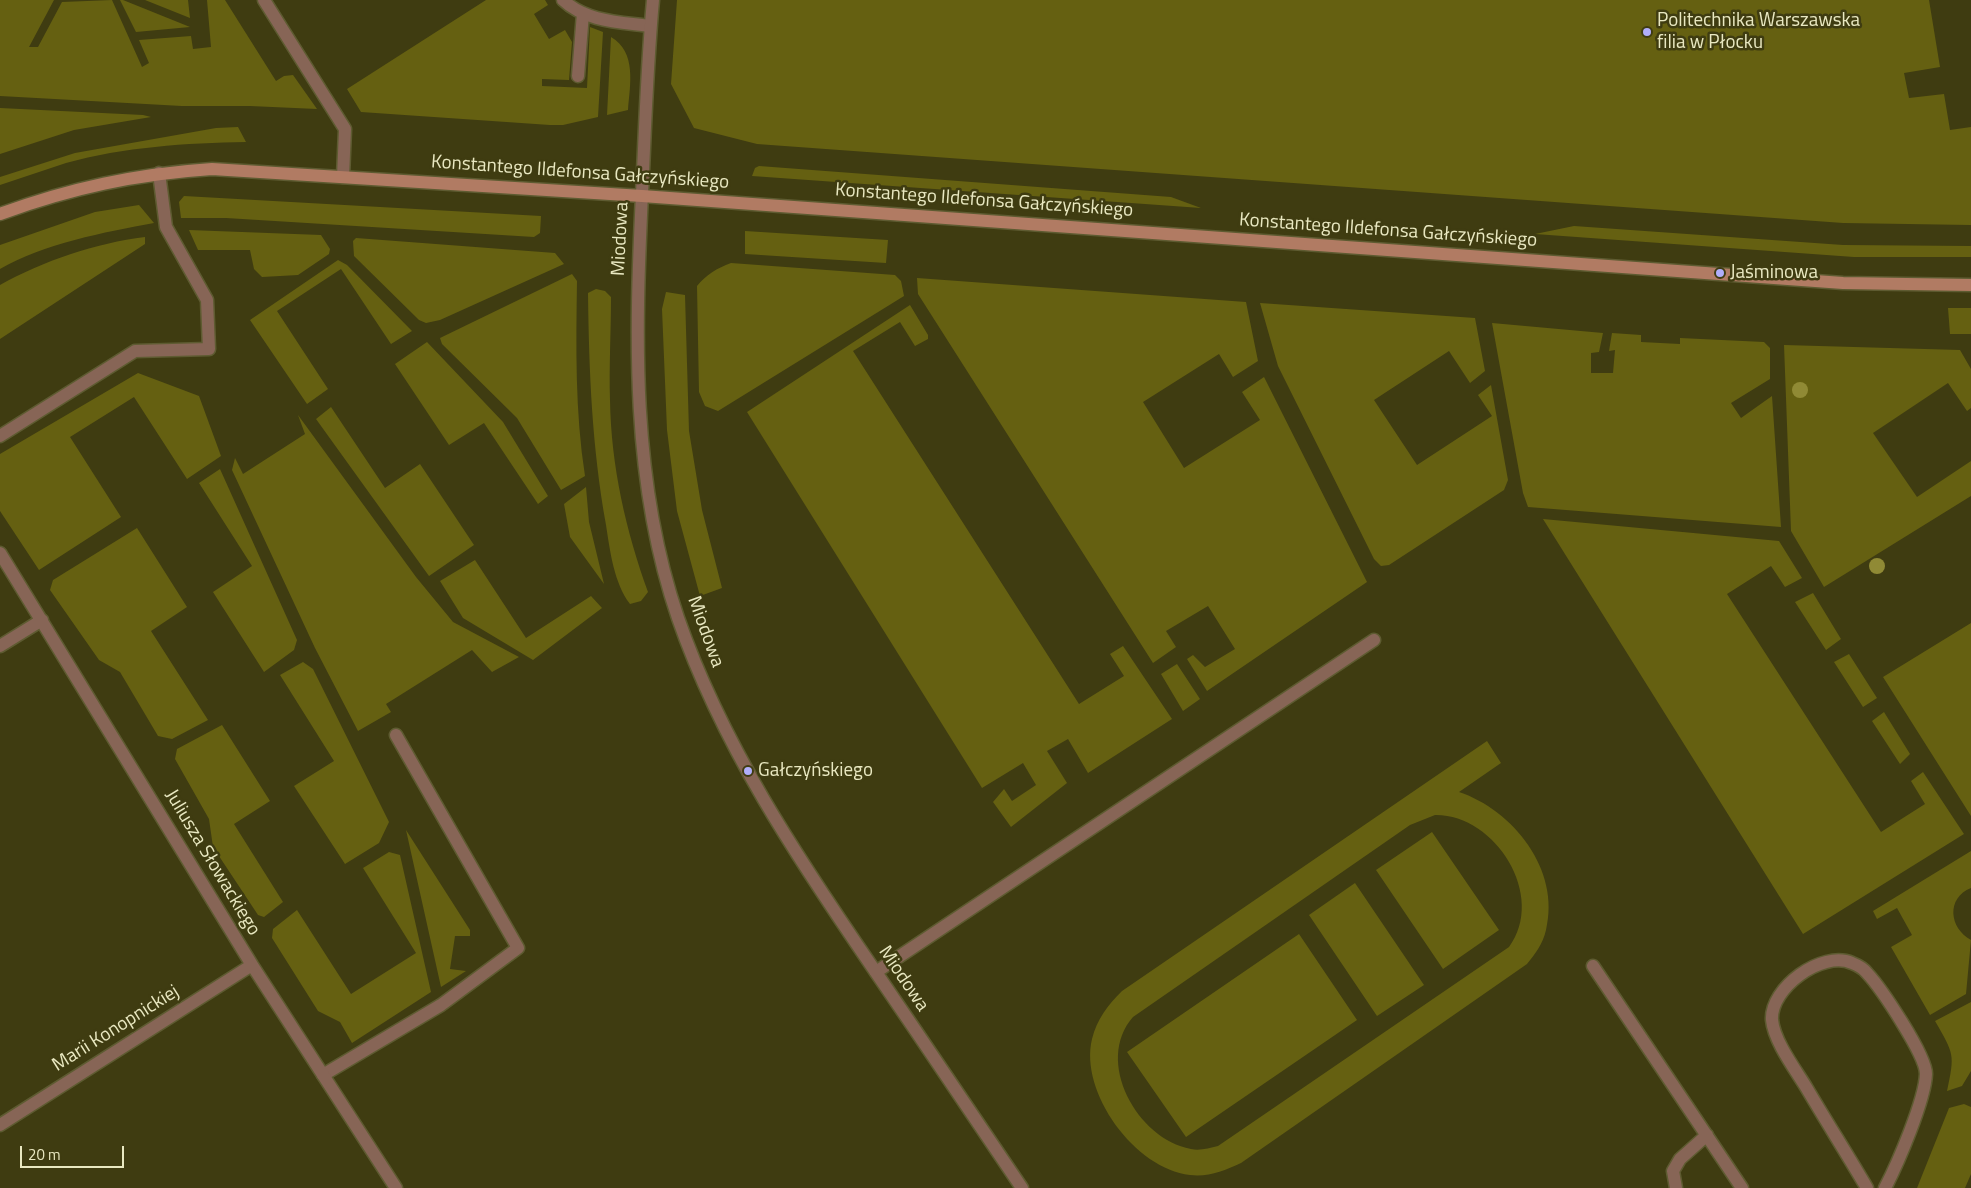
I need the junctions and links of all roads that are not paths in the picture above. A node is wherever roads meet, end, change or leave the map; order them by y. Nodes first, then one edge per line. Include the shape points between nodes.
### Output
1 (264, 0) edge
2 (563, 0) edge
3 (653, 0) edge
4 (583, 13) junction
5 (650, 26) junction
6 (578, 76) dead end
7 (159, 173) junction
8 (343, 177) junction
9 (642, 196) junction
10 (0, 214) edge
11 (1971, 285) edge
12 (0, 436) edge
13 (0, 553) edge
14 (42, 620) junction
15 (1374, 640) dead end
16 (0, 646) edge
17 (396, 735) dead end
18 (252, 965) junction
19 (1593, 966) dead end
20 (876, 972) junction
21 (323, 1075) junction
22 (0, 1125) edge
23 (1707, 1135) junction
24 (396, 1188) edge
25 (1022, 1188) edge
26 (1676, 1188) edge
27 (1742, 1188) edge
28 (1867, 1188) edge
29 (1885, 1188) edge

1 - 8 street via 345,128
2 - 4 street
3 - 5 street, Miodowa
4 - 5 street via 598,19
4 - 6 street
5 - 9 street, Miodowa
7 - 8 street, Konstantego Ildefonsa Gałczyńskiego via 212,169
7 - 10 street, Konstantego Ildefonsa Gałczyńskiego via 100,182
7 - 12 street via 166,228 206,300 209,349 135,351
8 - 9 street, Konstantego Ildefonsa Gałczyńskiego
9 - 11 street, Konstantego Ildefonsa Gałczyńskiego via 1843,283
9 - 20 street, Miodowa via 637,309 639,407 651,511 677,615 723,726 748,771 800,860
13 - 14 street, Juliusza Słowackiego
14 - 16 street
14 - 18 street, Juliusza Słowackiego
15 - 20 street
17 - 21 street via 518,948 441,1006
18 - 21 street, Juliusza Słowackiego
18 - 22 street, Marii Konopnickiej
19 - 23 street
20 - 25 street, Miodowa
21 - 24 street, Juliusza Słowackiego
23 - 26 street via 1680,1159 1673,1171
23 - 27 street
28 - 29 street via 1782,1047 1772,1020 1774,1006 1795,978 1810,968 1832,961 1850,962 1866,972 1921,1056 1926,1073 1922,1094

